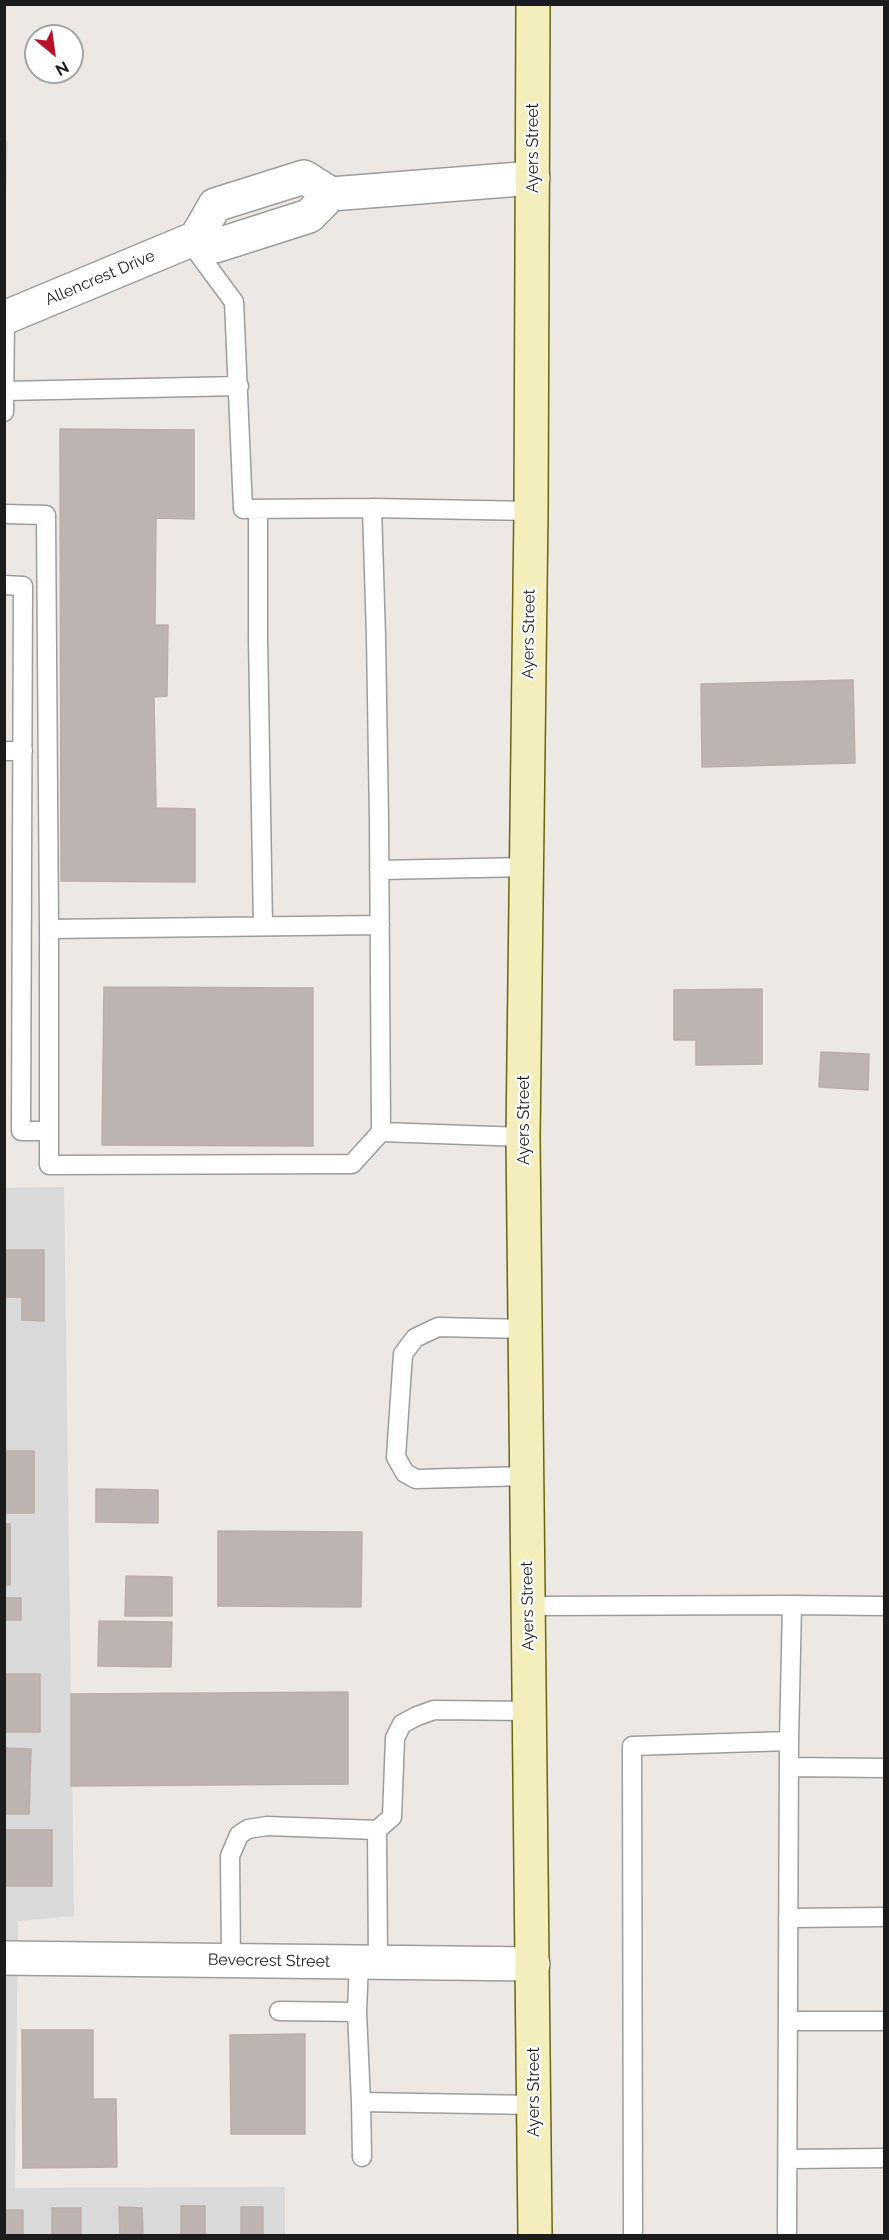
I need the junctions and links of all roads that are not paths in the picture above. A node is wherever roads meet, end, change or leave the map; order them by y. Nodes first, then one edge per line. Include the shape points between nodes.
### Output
1 (533, 4) edge
2 (533, 178) junction
3 (193, 240) junction
4 (5, 318) edge
5 (239, 386) junction
6 (5, 391) edge
7 (4, 412) edge
8 (372, 508) junction
9 (258, 510) junction
10 (531, 511) junction
11 (4, 514) edge
12 (4, 585) edge
13 (14, 751) edge
14 (527, 867) junction
15 (379, 870) junction
16 (13, 909) edge
17 (380, 925) junction
18 (263, 926) junction
19 (49, 929) junction
20 (13, 1130) edge
21 (48, 1131) junction
22 (381, 1132) junction
23 (523, 1137) junction
24 (524, 1329) junction
25 (527, 1476) junction
26 (792, 1605) junction
27 (528, 1606) junction
28 (885, 1606) edge
29 (530, 1711) junction
30 (789, 1741) junction
31 (789, 1767) junction
32 (885, 1768) edge
33 (377, 1830) junction
34 (885, 1917) edge
35 (788, 1918) junction
36 (4, 1958) edge
37 (231, 1960) junction
38 (369, 1962) junction
39 (533, 1964) junction
40 (279, 2011) dead end
41 (357, 2012) junction
42 (788, 2021) junction
43 (885, 2021) edge
44 (361, 2102) junction
45 (534, 2105) junction
46 (362, 2157) dead end
47 (885, 2158) edge
48 (788, 2159) junction
49 (535, 2235) edge
50 (633, 2235) edge
51 (787, 2235) edge

1 - 2 main road, Ayers Street
2 - 3 street via 331,194 304,177 215,205
2 - 10 main road, Ayers Street
3 - 4 street, Allencrest Drive
3 - 5 lane via 234,302
4 - 6 lane
5 - 6 lane
5 - 9 lane via 243,509
6 - 7 lane
8 - 9 lane
8 - 10 lane
8 - 15 lane
9 - 18 lane
10 - 14 main road, Ayers Street
11 - 19 lane via 46,515
12 - 13 lane via 24,586
13 - 16 lane
14 - 15 lane
14 - 23 main road, Ayers Street
15 - 17 lane
16 - 20 lane
17 - 18 lane
17 - 22 lane
18 - 19 lane
19 - 21 lane
20 - 21 lane
21 - 22 lane via 49,1165 352,1164
22 - 23 lane
23 - 24 main road, Ayers Street
24 - 25 main road, Ayers Street
24 - 25 lane via 438,1327 415,1338 403,1354 396,1457 405,1473 416,1479
25 - 27 main road, Ayers Street
26 - 27 lane
26 - 28 lane
26 - 30 lane
27 - 29 main road, Ayers Street
29 - 33 lane via 434,1710 402,1724 395,1738 392,1817
29 - 39 main road, Ayers Street
30 - 31 lane
30 - 50 lane via 632,1746
31 - 32 lane
31 - 35 lane
33 - 37 lane via 267,1826 239,1835 230,1856
33 - 38 lane
34 - 35 lane
35 - 42 lane
36 - 37 street, Bevecrest Street
37 - 38 street, Bevecrest Street
38 - 39 street, Bevecrest Street
38 - 41 lane
39 - 45 main road, Ayers Street
40 - 41 lane
41 - 44 lane
42 - 43 lane
42 - 48 lane
44 - 45 lane
44 - 46 lane
45 - 49 main road, Ayers Street
47 - 48 lane
48 - 51 lane

